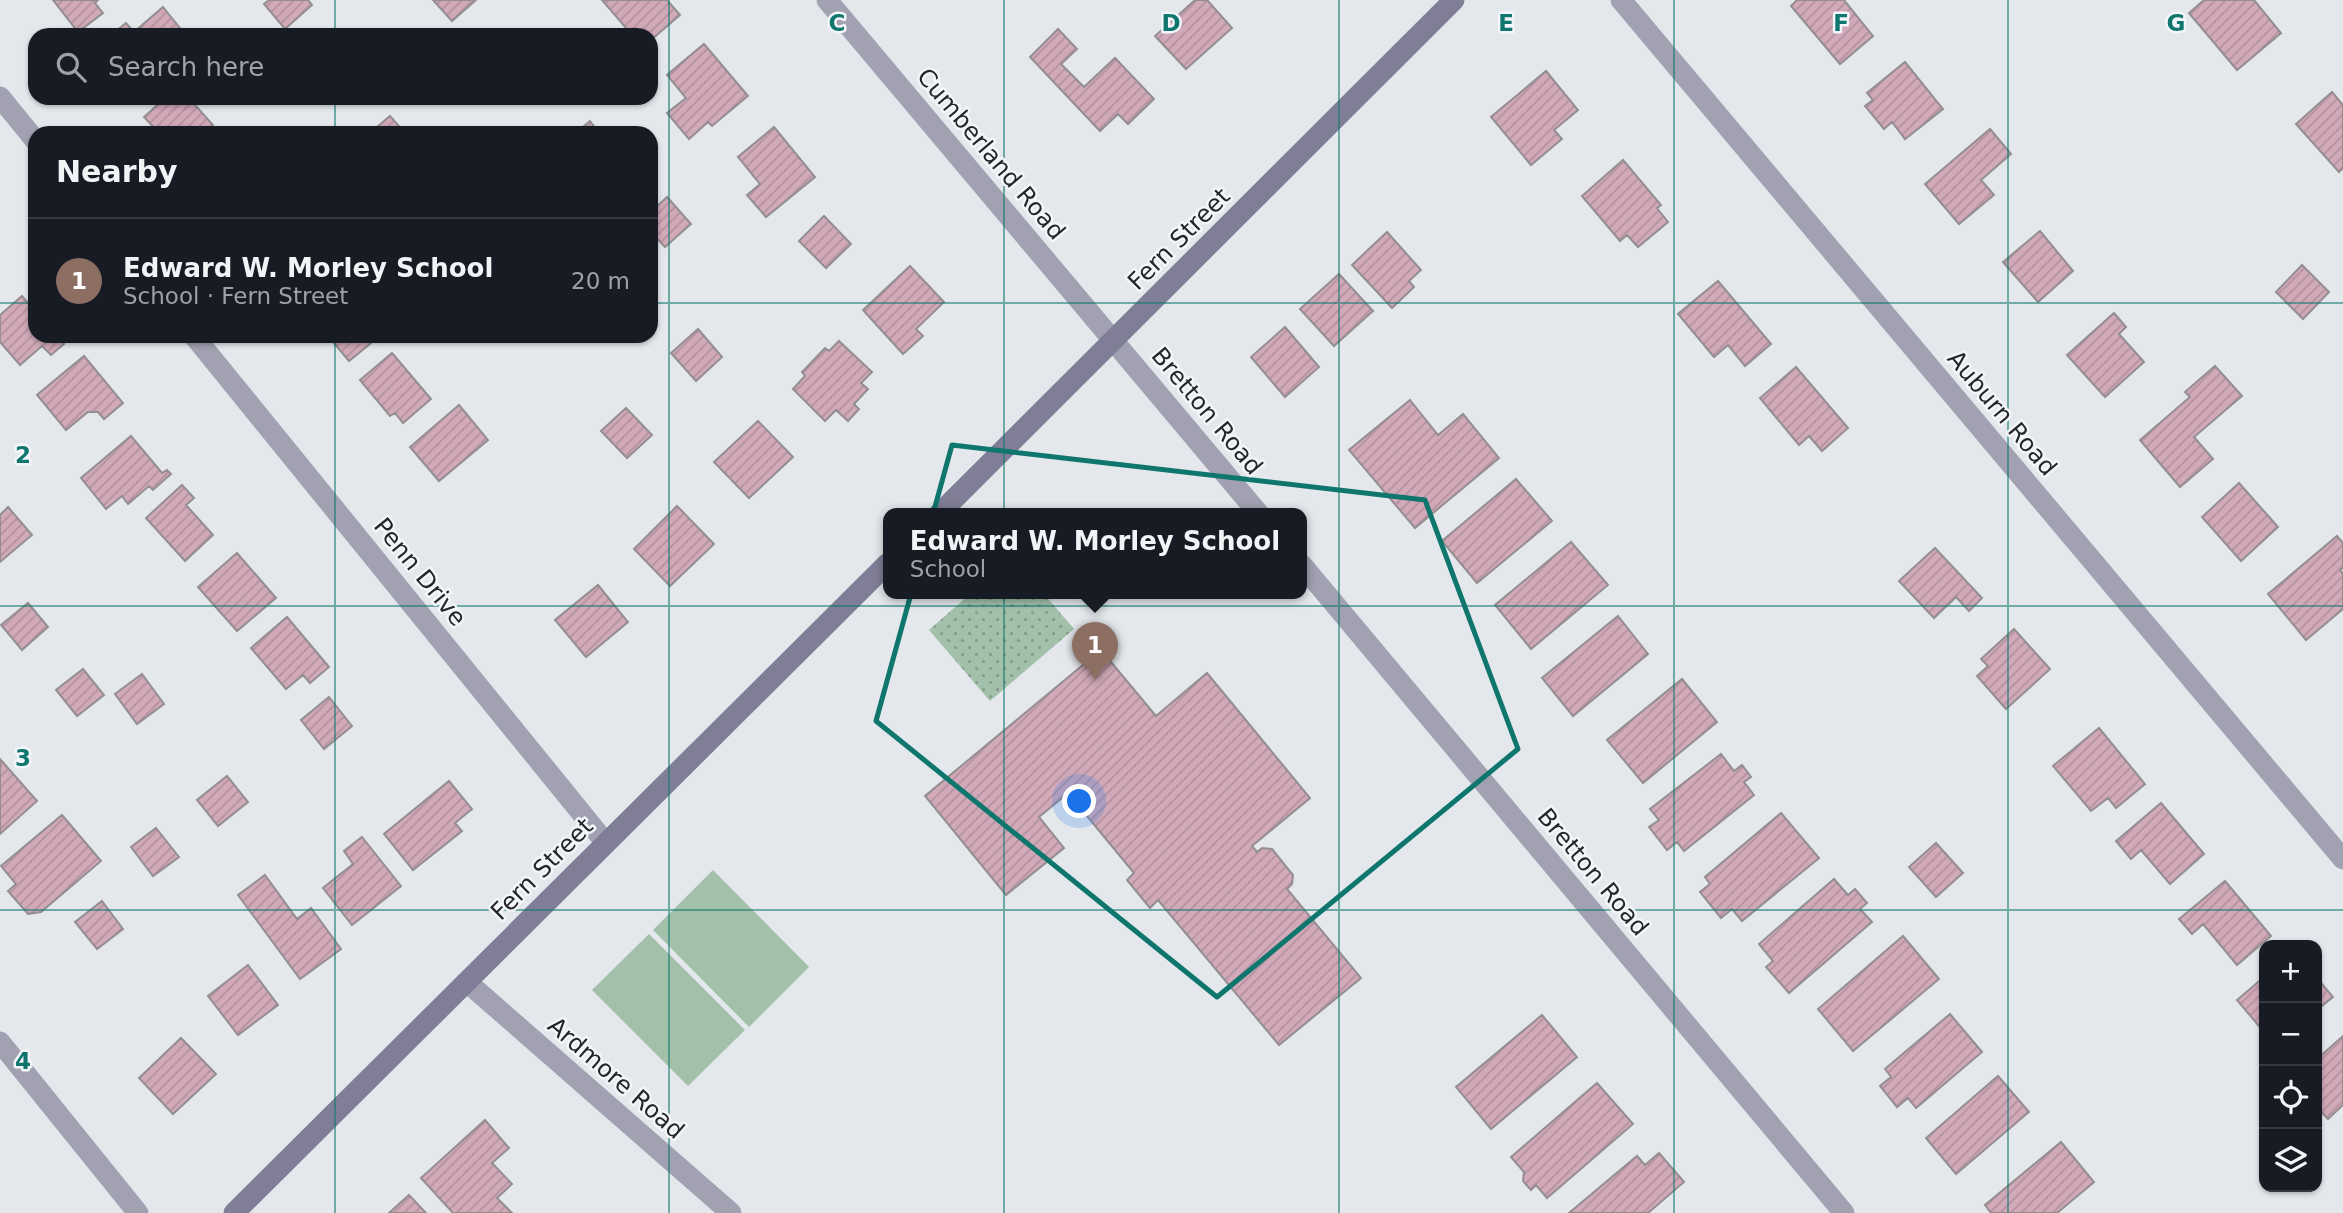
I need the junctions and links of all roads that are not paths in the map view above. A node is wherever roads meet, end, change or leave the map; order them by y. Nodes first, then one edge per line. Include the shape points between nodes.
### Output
1 (827, 0) edge
2 (1454, 0) edge
3 (1621, 0) edge
4 (0, 97) edge
5 (28, 131) edge
6 (1115, 341) junction
7 (200, 343) edge
8 (945, 508) edge
9 (1254, 508) edge
10 (883, 568) edge
11 (1307, 572) edge
12 (605, 842) junction
13 (2343, 859) edge
14 (467, 982) junction
15 (0, 1042) edge
16 (138, 1213) edge
17 (234, 1213) edge
18 (731, 1213) edge
19 (1844, 1213) edge

1 - 6 street, Cumberland Road
2 - 6 street, Fern Street
3 - 13 street, Auburn Road
4 - 5 street
6 - 8 street, Fern Street
6 - 9 street, Bretton Road
7 - 12 street, Penn Drive
10 - 12 street, Fern Street
11 - 19 street, Bretton Road
12 - 14 street, Fern Street
14 - 17 street, Fern Street
14 - 18 street, Ardmore Road
15 - 16 street

